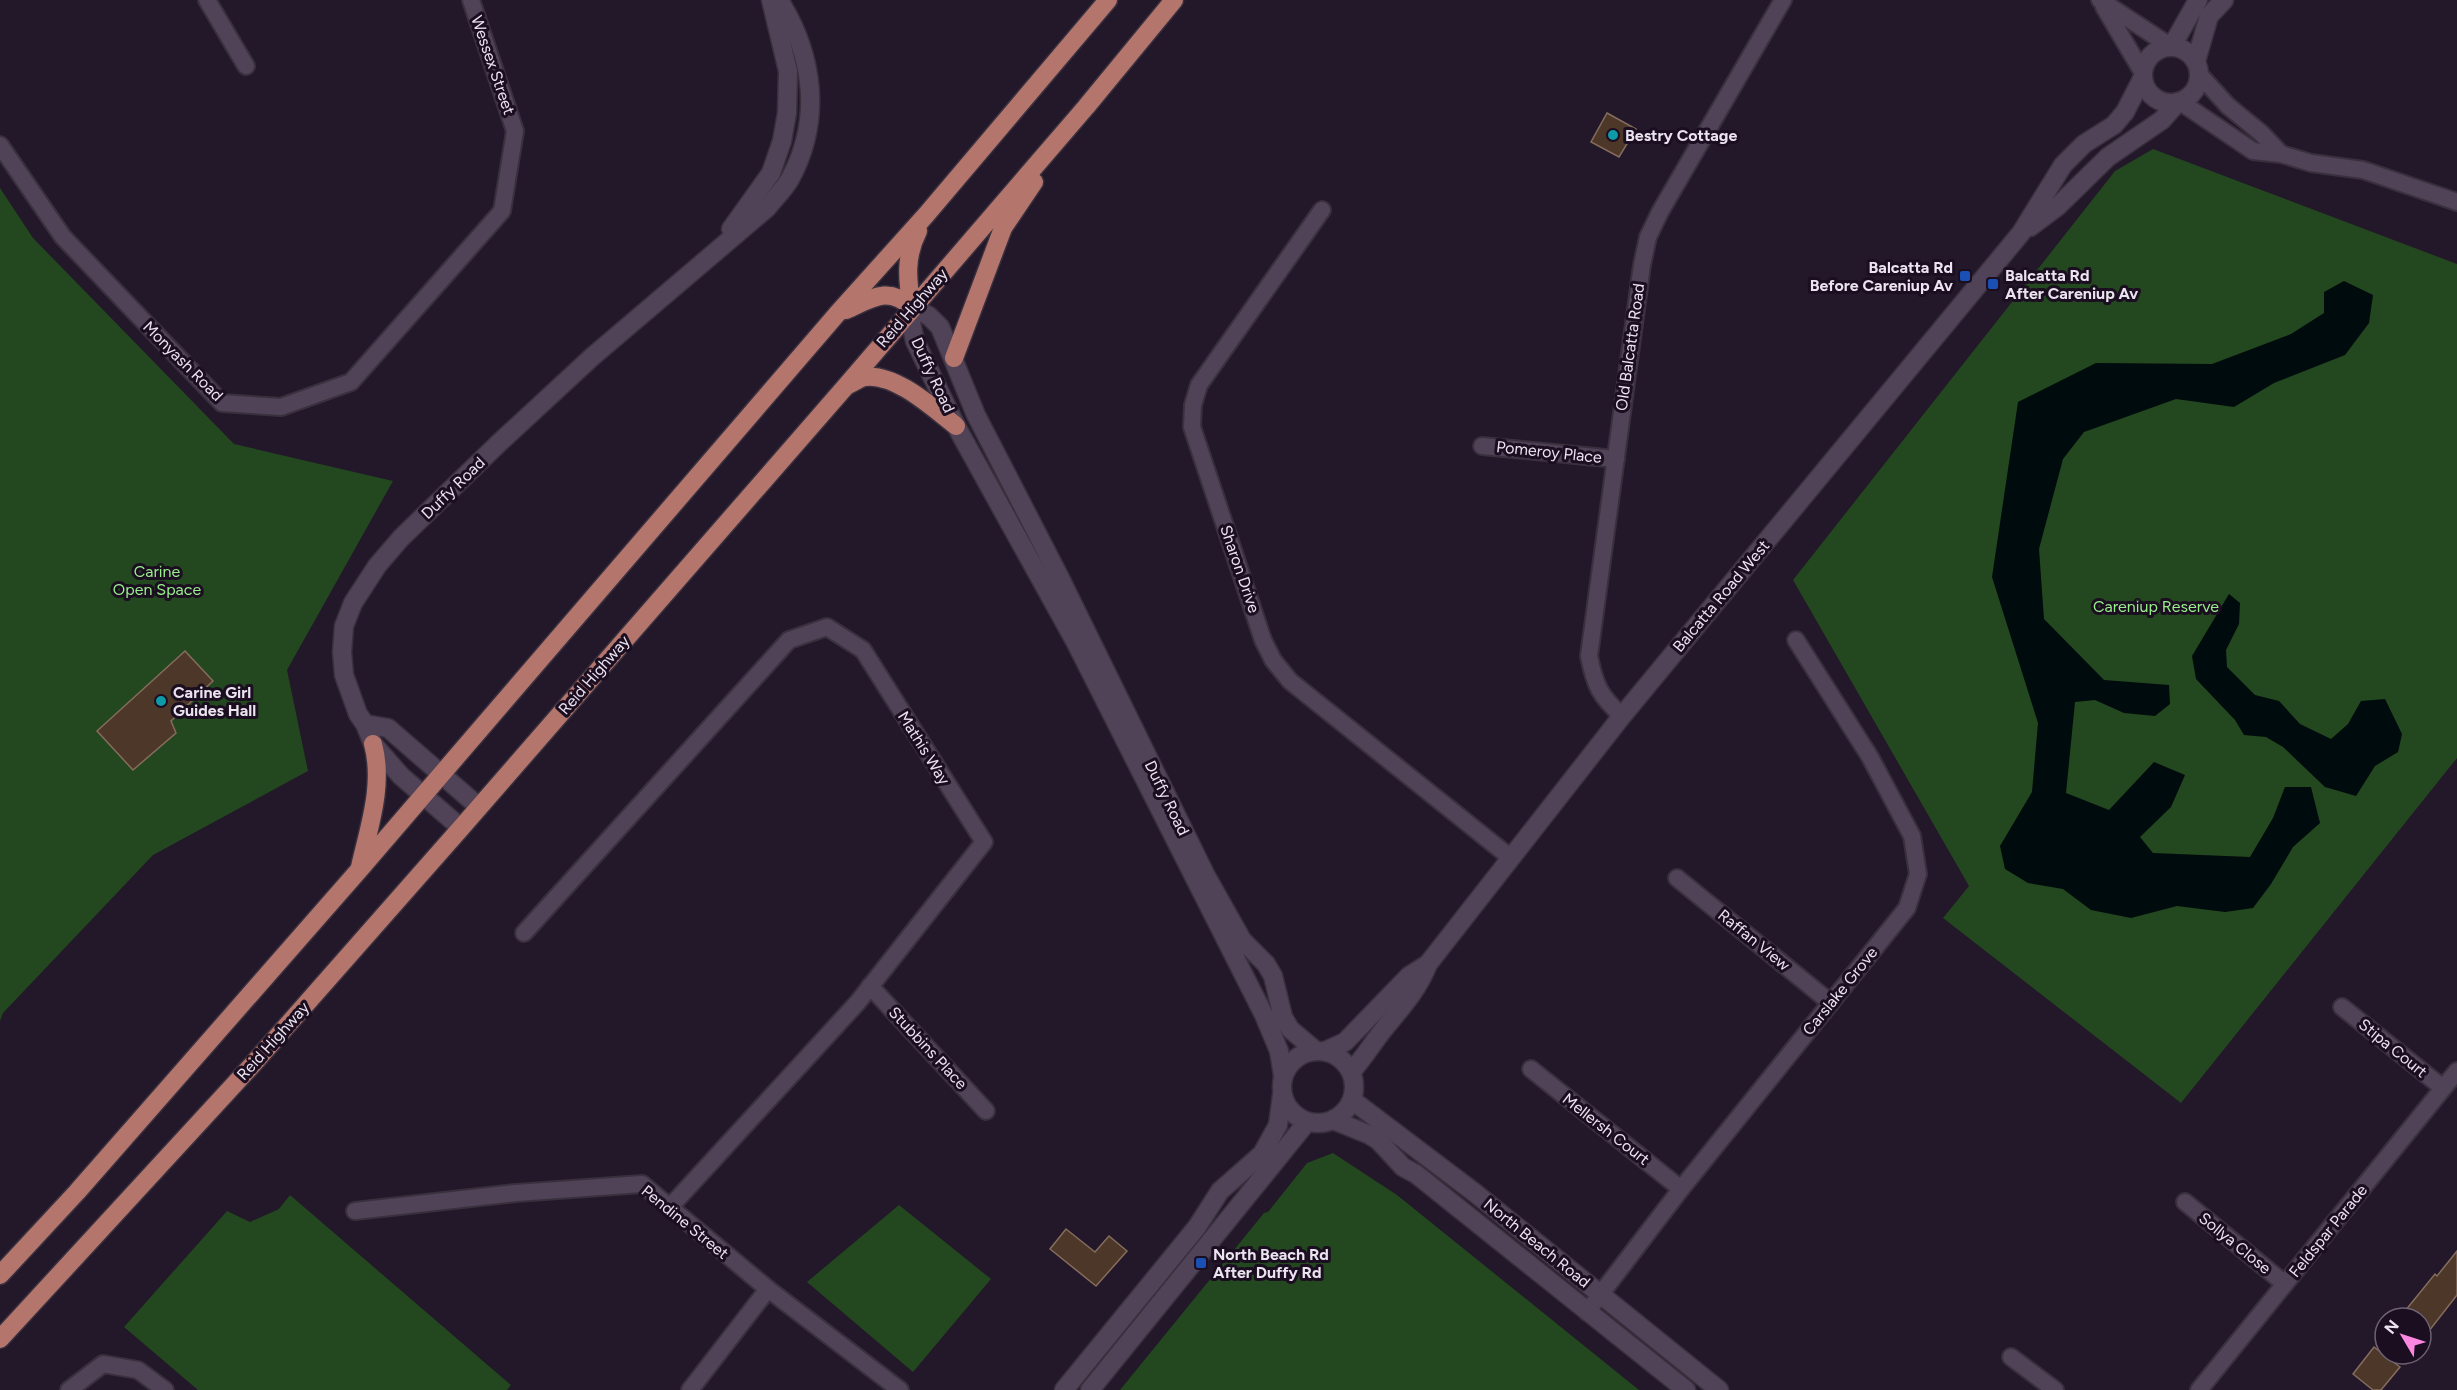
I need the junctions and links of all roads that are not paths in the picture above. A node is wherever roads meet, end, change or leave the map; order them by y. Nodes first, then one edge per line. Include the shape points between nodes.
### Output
1 (207, 0) edge
2 (471, 0) edge
3 (771, 0) edge
4 (779, 0) edge
5 (1108, 0) edge
6 (1174, 0) edge
7 (1783, 0) edge
8 (2100, 0) edge
9 (2198, 0) edge
10 (2224, 0) edge
11 (2171, 46) junction
12 (246, 66) dead end
13 (2197, 68) junction
14 (2143, 75) junction
15 (2179, 102) junction
16 (1086, 107) junction
17 (515, 131) joint
18 (0, 145) edge
19 (2281, 154) junction
20 (2457, 202) edge
21 (1322, 210) dead end
22 (926, 215) junction
23 (2021, 233) junction
24 (715, 253) junction
25 (912, 308) junction
26 (837, 314) junction
27 (954, 358) junction
28 (846, 386) junction
29 (956, 426) junction
30 (1482, 446) dead end
31 (1616, 459) junction
32 (1796, 640) dead end
33 (1622, 716) junction
34 (365, 724) junction
35 (373, 744) junction
36 (442, 774) junction
37 (424, 795) junction
38 (479, 807) junction
39 (460, 828) junction
40 (1511, 858) junction
41 (360, 869) junction
42 (1677, 878) dead end
43 (524, 933) dead end
44 (1428, 964) junction
45 (870, 986) junction
46 (1831, 1002) junction
47 (2342, 1007) dead end
48 (1320, 1051) junction
49 (1531, 1069) dead end
50 (2457, 1071) edge
51 (1351, 1072) junction
52 (1283, 1075) junction
53 (2443, 1088) junction
54 (1282, 1095) junction
55 (1352, 1100) junction
56 (986, 1111) dead end
57 (1333, 1120) junction
58 (1307, 1122) junction
59 (1681, 1189) junction
60 (2185, 1202) dead end
61 (670, 1207) junction
62 (355, 1211) dead end
63 (0, 1275) edge
64 (2285, 1284) junction
65 (768, 1289) junction
66 (1601, 1294) junction
67 (1587, 1312) junction
68 (0, 1339) edge
69 (2011, 1357) dead end
70 (69, 1390) edge
71 (165, 1390) edge
72 (690, 1390) edge
73 (900, 1390) edge
74 (1064, 1390) edge
75 (1090, 1390) edge
76 (1686, 1390) edge
77 (1719, 1390) edge
78 (2055, 1390) edge
79 (2199, 1390) edge

1 - 12 street
2 - 17 street, Wessex Street
3 - 24 main road, Duffy Road via 788,70 782,141 771,173
4 - 24 main road, Duffy Road via 795,25 809,80 810,116 803,150 789,181 767,208
5 - 22 highway
6 - 16 highway, Reid Highway
7 - 31 street, Old Balcatta Road via 1648,237
8 - 11 street
8 - 14 street
9 - 11 main road
10 - 13 main road via 2209,16
11 - 13 main road via 2186,51
11 - 14 main road via 2151,55
13 - 15 main road via 2198,82 2192,93
13 - 19 street via 2228,106
14 - 15 main road via 2153,96
14 - 23 main road, Balcatta Road West via 2125,112 2063,165
15 - 19 street via 2253,151
15 - 23 main road, Balcatta Road West via 2162,120 2108,157 2058,206
16 - 25 highway, Reid Highway
16 - 27 highway via 1003,228
17 - 18 street, Monyash Road via 502,211 351,382 281,407 222,403 63,237
19 - 20 street via 2311,163 2363,170
21 - 40 street, Sharon Drive via 1199,385 1192,427 1273,660 1290,681
22 - 25 highway via 908,262
22 - 26 highway
23 - 33 main road, Balcatta Road West
24 - 34 main road, Duffy Road via 592,357 417,522 377,566 353,603 344,626 342,652 350,695
25 - 26 highway via 901,298 886,295
25 - 27 main road, Duffy Road via 940,327
25 - 28 highway, Reid Highway
25 - 29 main road, Duffy Road via 915,341
26 - 36 highway
27 - 48 main road, Duffy Road via 976,415 1206,876 1242,940 1273,976 1283,1017 1290,1029
28 - 29 highway via 865,377 881,379 914,393
28 - 38 highway, Reid Highway
29 - 52 main road, Duffy Road via 1133,753 1264,1016 1279,1051
30 - 31 street, Pomeroy Place
31 - 33 street, Old Balcatta Road via 1589,656 1594,682 1603,698
32 - 46 street, Carslake Grove via 1870,757 1912,836 1918,874 1907,908
33 - 40 main road, Balcatta Road West
34 - 35 main road, Duffy Road
34 - 36 main road via 388,728
35 - 37 main road, Duffy Road
35 - 41 highway via 378,765 376,794
36 - 37 highway
36 - 38 main road
37 - 39 main road, Duffy Road
37 - 41 highway
38 - 39 highway, Reid Highway
39 - 68 highway, Reid Highway via 254,1063
40 - 44 main road, Balcatta Road West
41 - 63 highway via 130,1133
42 - 46 street, Raffan View
43 - 45 street, Mathis Way via 789,640 827,627 863,650 984,842
44 - 48 main road, Balcatta Road West via 1409,976 1345,1042
44 - 51 main road, Balcatta Road West via 1421,982
45 - 56 street, Stubbins Place
45 - 61 street, Mathis Way
46 - 59 street, Carslake Grove
47 - 53 street, Stipa Court
48 - 51 main road via 1336,1055
48 - 52 main road via 1296,1058
49 - 59 street, Mellersh Court
50 - 53 street, Feldspar Parade
51 - 55 main road
52 - 54 main road
53 - 64 street, Feldspar Parade
54 - 58 main road via 1291,1112
54 - 74 main road via 1278,1125 1262,1154 1220,1191 1197,1227
55 - 57 main road
55 - 66 main road, North Beach Road
57 - 58 main road
57 - 67 main road, North Beach Road via 1378,1140 1403,1167
58 - 75 main road
59 - 66 street, Carslake Grove
60 - 64 street, Sollya Close
61 - 62 street, Pendine Street via 642,1184
61 - 65 street, Pendine Street
64 - 79 street, Feldspar Parade
65 - 72 street
65 - 73 street, Pendine Street
66 - 67 street, Carslake Grove
66 - 77 main road, North Beach Road
67 - 76 main road, North Beach Road
69 - 78 street
70 - 71 street via 104,1364 138,1371

